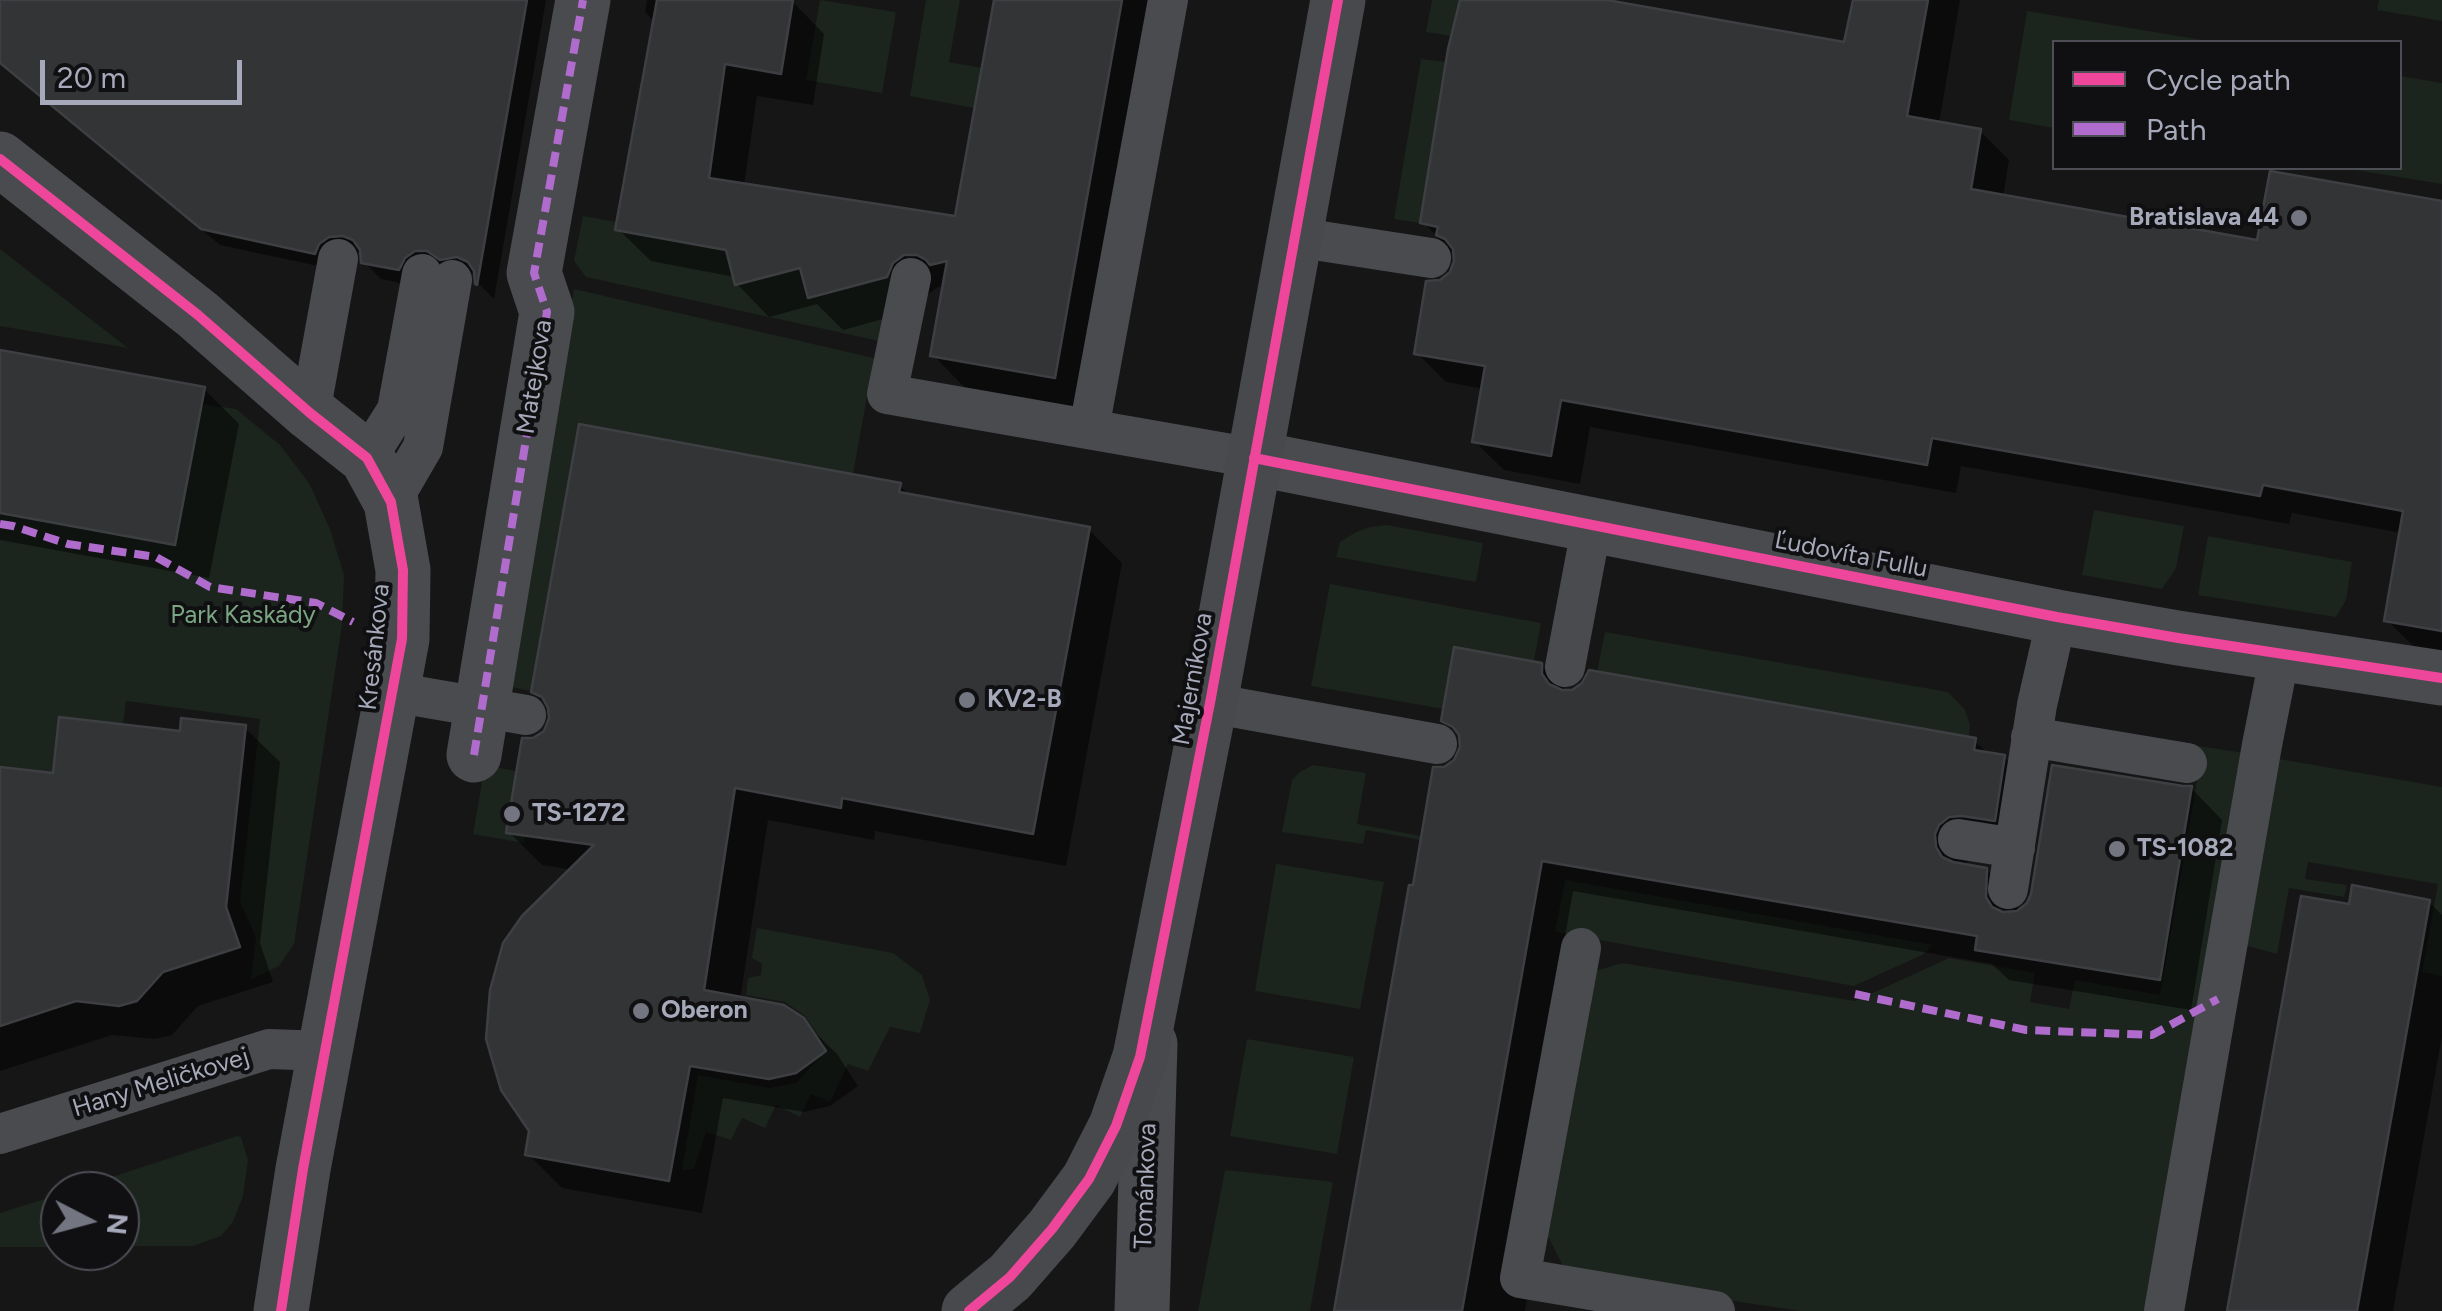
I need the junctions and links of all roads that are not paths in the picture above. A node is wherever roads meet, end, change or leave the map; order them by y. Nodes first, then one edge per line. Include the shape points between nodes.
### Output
1 (583, 0) edge
2 (1168, 0) edge
3 (1338, 0) edge
4 (0, 159) edge
5 (1295, 236) junction
6 (1431, 258) dead end
7 (338, 259) dead end
8 (437, 277) dead end
9 (911, 278) dead end
10 (310, 413) junction
11 (1089, 429) junction
12 (1254, 458) junction
13 (379, 480) junction
14 (1592, 524) junction
15 (2058, 617) junction
16 (2280, 654) junction
17 (1565, 667) dead end
18 (2442, 678) edge
19 (393, 692) junction
20 (1210, 703) junction
21 (494, 726) joint
22 (2031, 737) junction
23 (1437, 744) dead end
24 (2187, 762) dead end
25 (1958, 838) dead end
26 (2015, 848) junction
27 (2008, 889) dead end
28 (1580, 948) dead end
29 (1151, 1000) junction
30 (325, 1052) junction
31 (0, 1134) edge
32 (281, 1311) edge
33 (969, 1311) edge
34 (1142, 1311) edge
35 (1715, 1311) edge
36 (2164, 1311) edge

1 - 21 street, Matejkova via 534,273 547,312
2 - 11 lane
3 - 5 street, Majerníkova
4 - 10 street
5 - 6 lane
5 - 12 street, Majerníkova
7 - 10 lane
8 - 13 lane
9 - 11 lane via 888,394
10 - 13 street
11 - 12 lane
12 - 14 street, Ľudovíta Fullu
12 - 20 street, Majerníkova
13 - 19 street, Kresánkova via 403,570
14 - 15 street, Ľudovíta Fullu
14 - 17 lane
15 - 16 street, Ľudovíta Fullu
15 - 22 lane
16 - 18 street, Ľudovíta Fullu
16 - 36 lane
19 - 21 lane
19 - 30 street, Kresánkova
20 - 23 lane
20 - 29 street, Majerníkova
22 - 24 lane
22 - 26 lane
25 - 26 lane
26 - 27 lane
28 - 35 lane via 1520,1278
29 - 33 street, Majerníkova via 1140,1058 1090,1179 1010,1277
29 - 34 street, Tománkova
30 - 31 lane, Hany Meličkovej via 269,1049
30 - 32 street, Kresánkova

